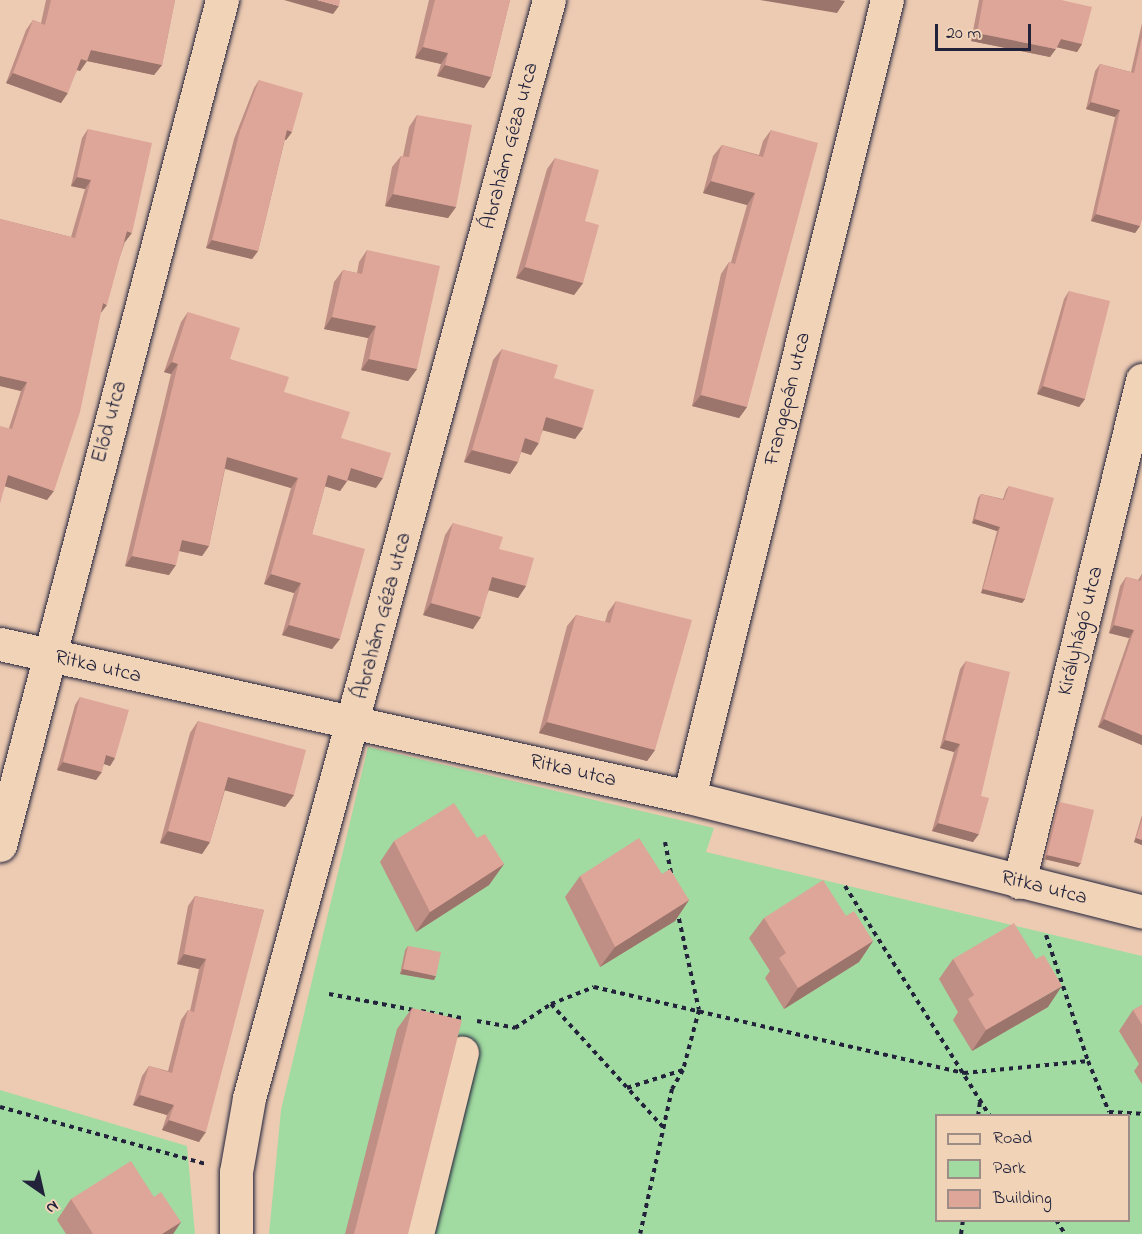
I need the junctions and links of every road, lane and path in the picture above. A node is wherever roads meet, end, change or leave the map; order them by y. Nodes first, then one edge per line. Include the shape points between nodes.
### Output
1 (222, 0) edge
2 (549, 0) edge
3 (887, 0) edge
4 (1142, 380) edge
5 (0, 644) edge
6 (48, 656) junction
7 (354, 722) junction
8 (689, 797) junction
9 (665, 842) dead end
10 (0, 845) edge
11 (671, 877) edge
12 (1019, 882) junction
13 (845, 886) dead end
14 (675, 900) edge
15 (1142, 912) edge
16 (1046, 935) dead end
17 (329, 994) dead end
18 (551, 1004) junction
19 (699, 1010) junction
20 (462, 1052) dead end
21 (1088, 1061) junction
22 (683, 1070) junction
23 (964, 1074) junction
24 (627, 1088) junction
25 (980, 1100) junction
26 (0, 1107) edge
27 (978, 1114) edge
28 (989, 1114) edge
29 (1142, 1114) edge
30 (663, 1127) junction
31 (236, 1172) junction
32 (236, 1234) edge
33 (417, 1234) edge
34 (640, 1234) edge

1 - 6 street, Előd utca
2 - 7 street, Ábrahám Géza utca
3 - 8 street, Frangepán utca
4 - 12 street, Királyhágó utca
5 - 6 street, Ritka utca
6 - 7 street, Ritka utca
6 - 10 street, Előd utca
7 - 8 street, Ritka utca
7 - 31 street, Ábrahám Géza utca via 249,1098
8 - 12 street, Ritka utca
9 - 11 path
12 - 15 street, Ritka utca
13 - 23 path
14 - 19 path
16 - 21 path
17 - 18 path via 515,1028
18 - 19 path via 594,987
18 - 24 path
19 - 22 path
19 - 23 path
20 - 33 street
21 - 23 path
21 - 29 path via 1109,1112
22 - 24 path
22 - 30 path via 672,1089
23 - 25 path
24 - 30 path
25 - 27 path
25 - 28 path
26 - 31 path
30 - 34 path
31 - 32 street, Ábrahám Géza utca

